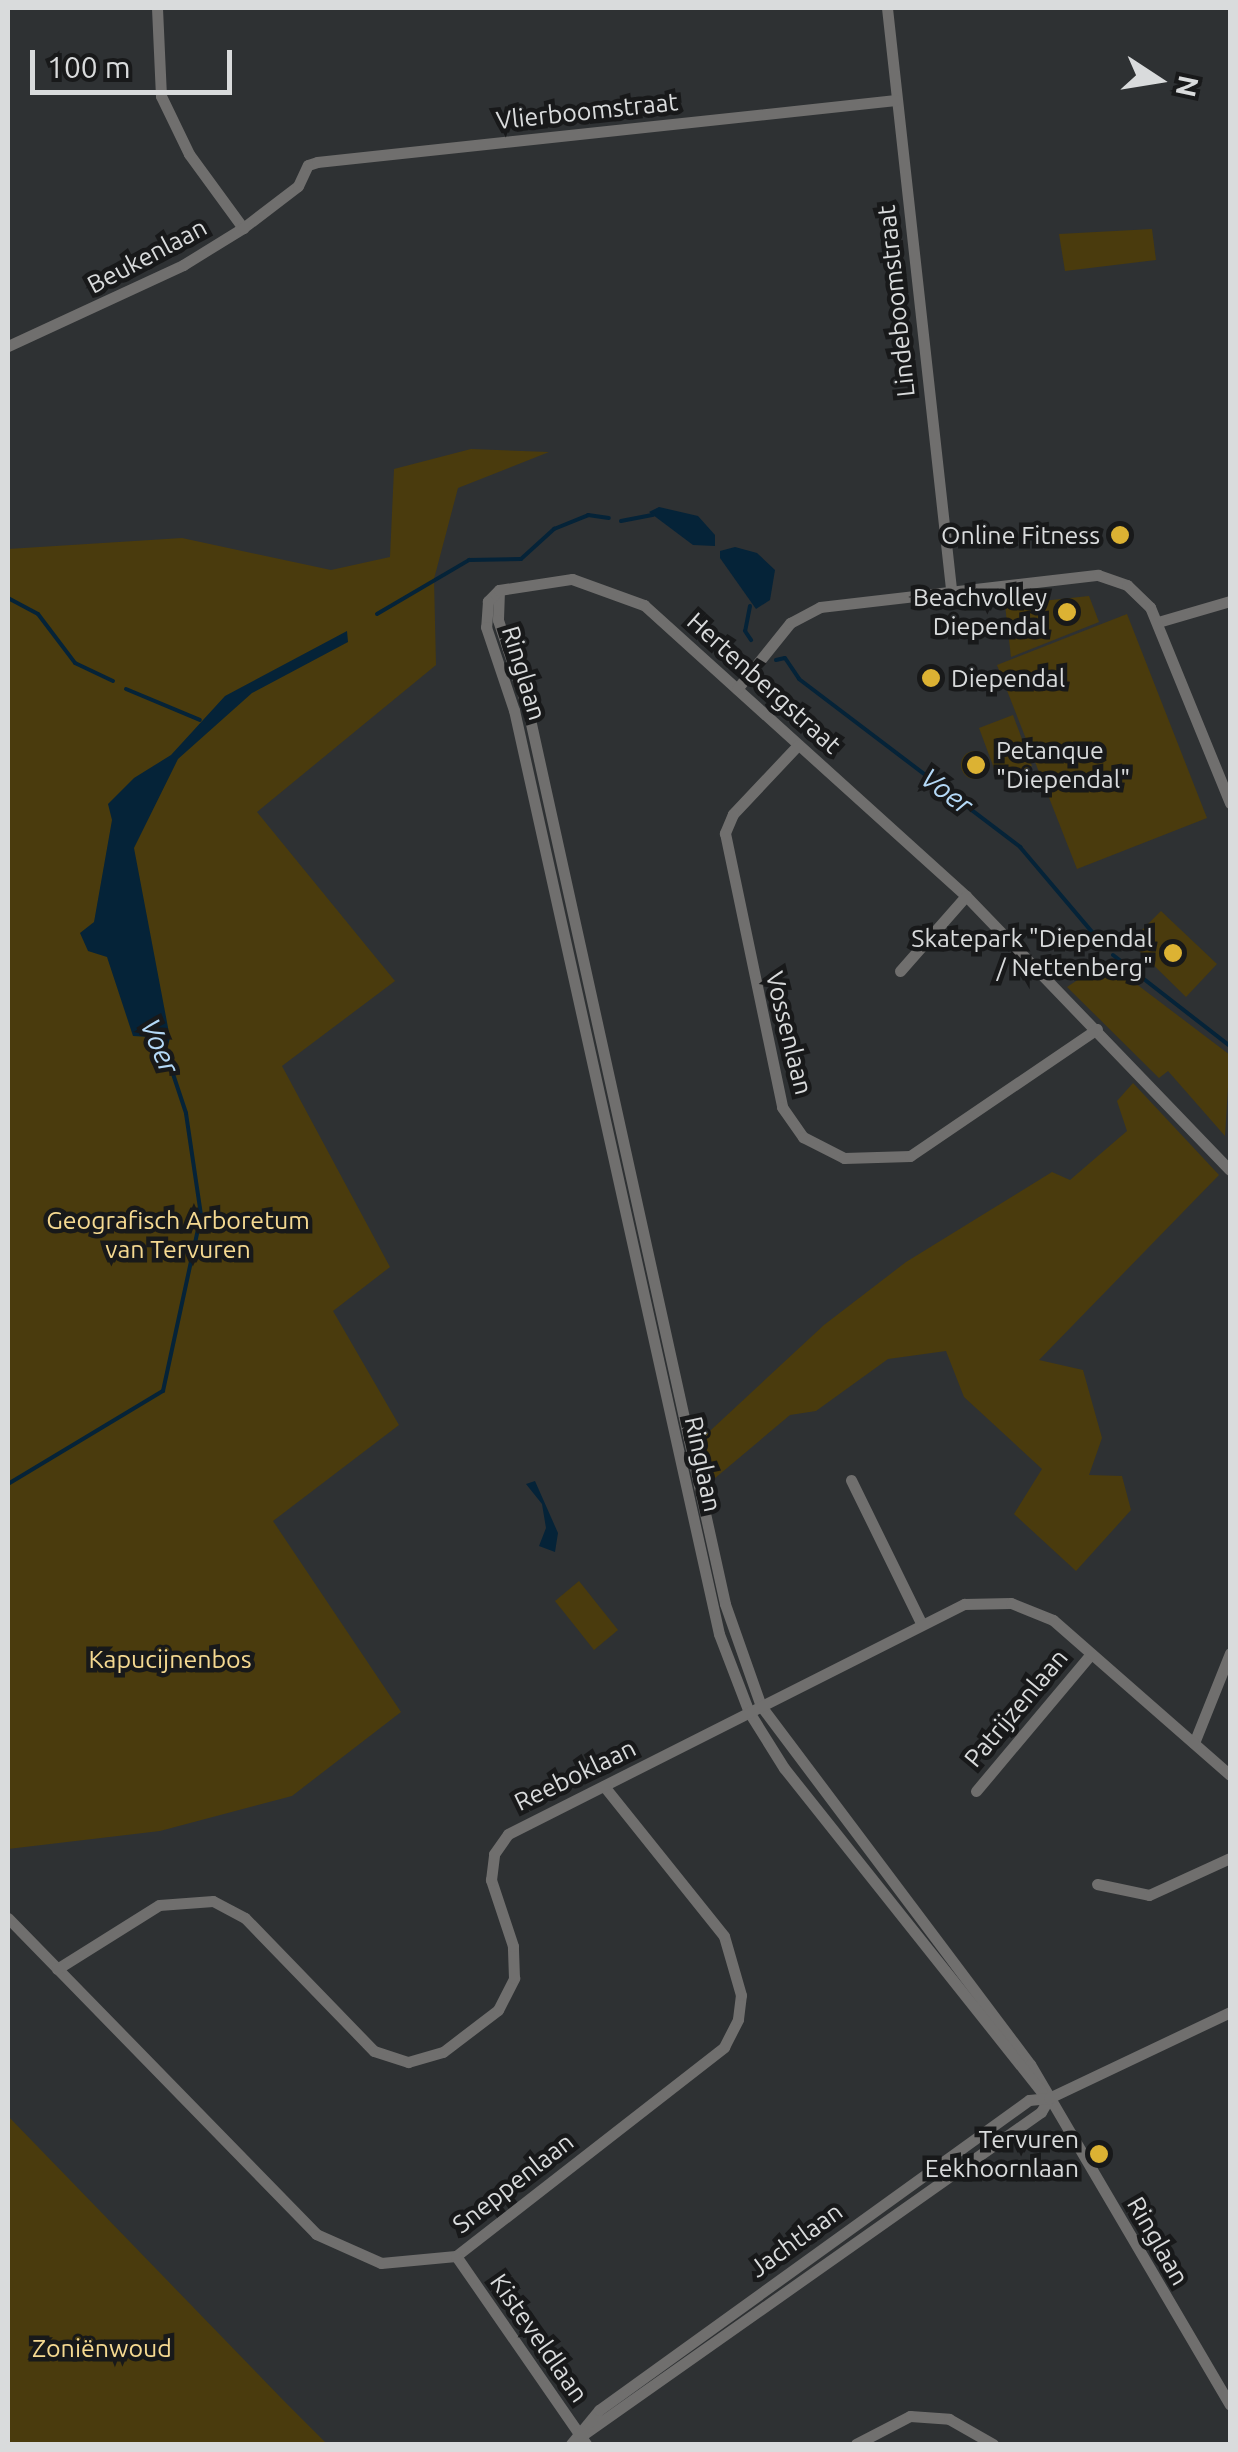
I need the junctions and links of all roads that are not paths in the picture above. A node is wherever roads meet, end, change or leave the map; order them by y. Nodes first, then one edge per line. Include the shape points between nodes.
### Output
1 (157, 8) edge
2 (886, 8) edge
3 (896, 100) junction
4 (298, 186) joint
5 (244, 228) junction
6 (8, 346) edge
7 (952, 589) junction
8 (499, 590) joint
9 (1230, 601) edge
10 (1158, 622) junction
11 (737, 690) junction
12 (798, 744) junction
13 (1230, 803) edge
14 (966, 896) junction
15 (900, 971) dead end
16 (1097, 1029) junction
17 (1228, 1162) edge
18 (851, 1480) dead end
19 (921, 1622) junction
20 (1091, 1654) junction
21 (1230, 1654) edge
22 (755, 1709) junction
23 (1194, 1743) junction
24 (1230, 1776) edge
25 (604, 1786) junction
26 (976, 1792) dead end
27 (1230, 1858) edge
28 (1097, 1884) dead end
29 (8, 1918) edge
30 (58, 1970) junction
31 (1230, 2012) edge
32 (1049, 2098) junction
33 (456, 2256) junction
34 (1230, 2406) edge
35 (579, 2442) edge
36 (856, 2444) edge
37 (993, 2444) edge

1 - 5 street via 162,96 189,154
2 - 3 street, Lindeboomstraat
3 - 4 street, Vlierboomstraat via 317,162 308,165
3 - 7 street, Lindeboomstraat
4 - 5 street, Beukenlaan
5 - 6 street, Beukenlaan via 149,285
7 - 10 street via 1098,576 1140,595
7 - 11 street via 809,611 772,642
8 - 11 street, Hertenbergstraat via 560,579 616,590 644,605
8 - 22 street, Ringlaan via 498,620 528,710 725,1604
9 - 10 street
10 - 13 street
11 - 12 street, Hertenbergstraat
12 - 14 street, Hertenbergstraat
12 - 16 street, Vossenlaan via 732,814 724,833 782,1107 803,1137 844,1158 910,1156
14 - 15 street
14 - 16 street, Hertenbergstraat
16 - 17 street, Hertenbergstraat
18 - 19 street
19 - 20 street, Reeboklaan via 964,1604 1010,1603 1052,1620
19 - 22 street, Reeboklaan
20 - 23 street, Reeboklaan
20 - 26 street, Patrijzenlaan
21 - 23 street
22 - 25 street, Reeboklaan
22 - 32 street, Ringlaan via 1030,2064
23 - 24 street, Reeboklaan
25 - 30 street, Reeboklaan via 499,1843 492,1880 513,1946 514,1978 498,2010 424,2060 408,2062 374,2050 245,1918 213,1902 159,1905
25 - 33 street, Sneppenlaan via 724,1936 741,1995 738,2019 724,2047
27 - 28 street via 1149,1895
29 - 30 street, Sneppenlaan
30 - 33 street, Sneppenlaan via 332,2246 381,2263
31 - 32 street, Jachtlaan
32 - 34 street, Ringlaan
32 - 35 street, Jachtlaan via 1030,2100 599,2410
33 - 35 street, Kisteveldlaan
36 - 37 street via 910,2416 949,2419

